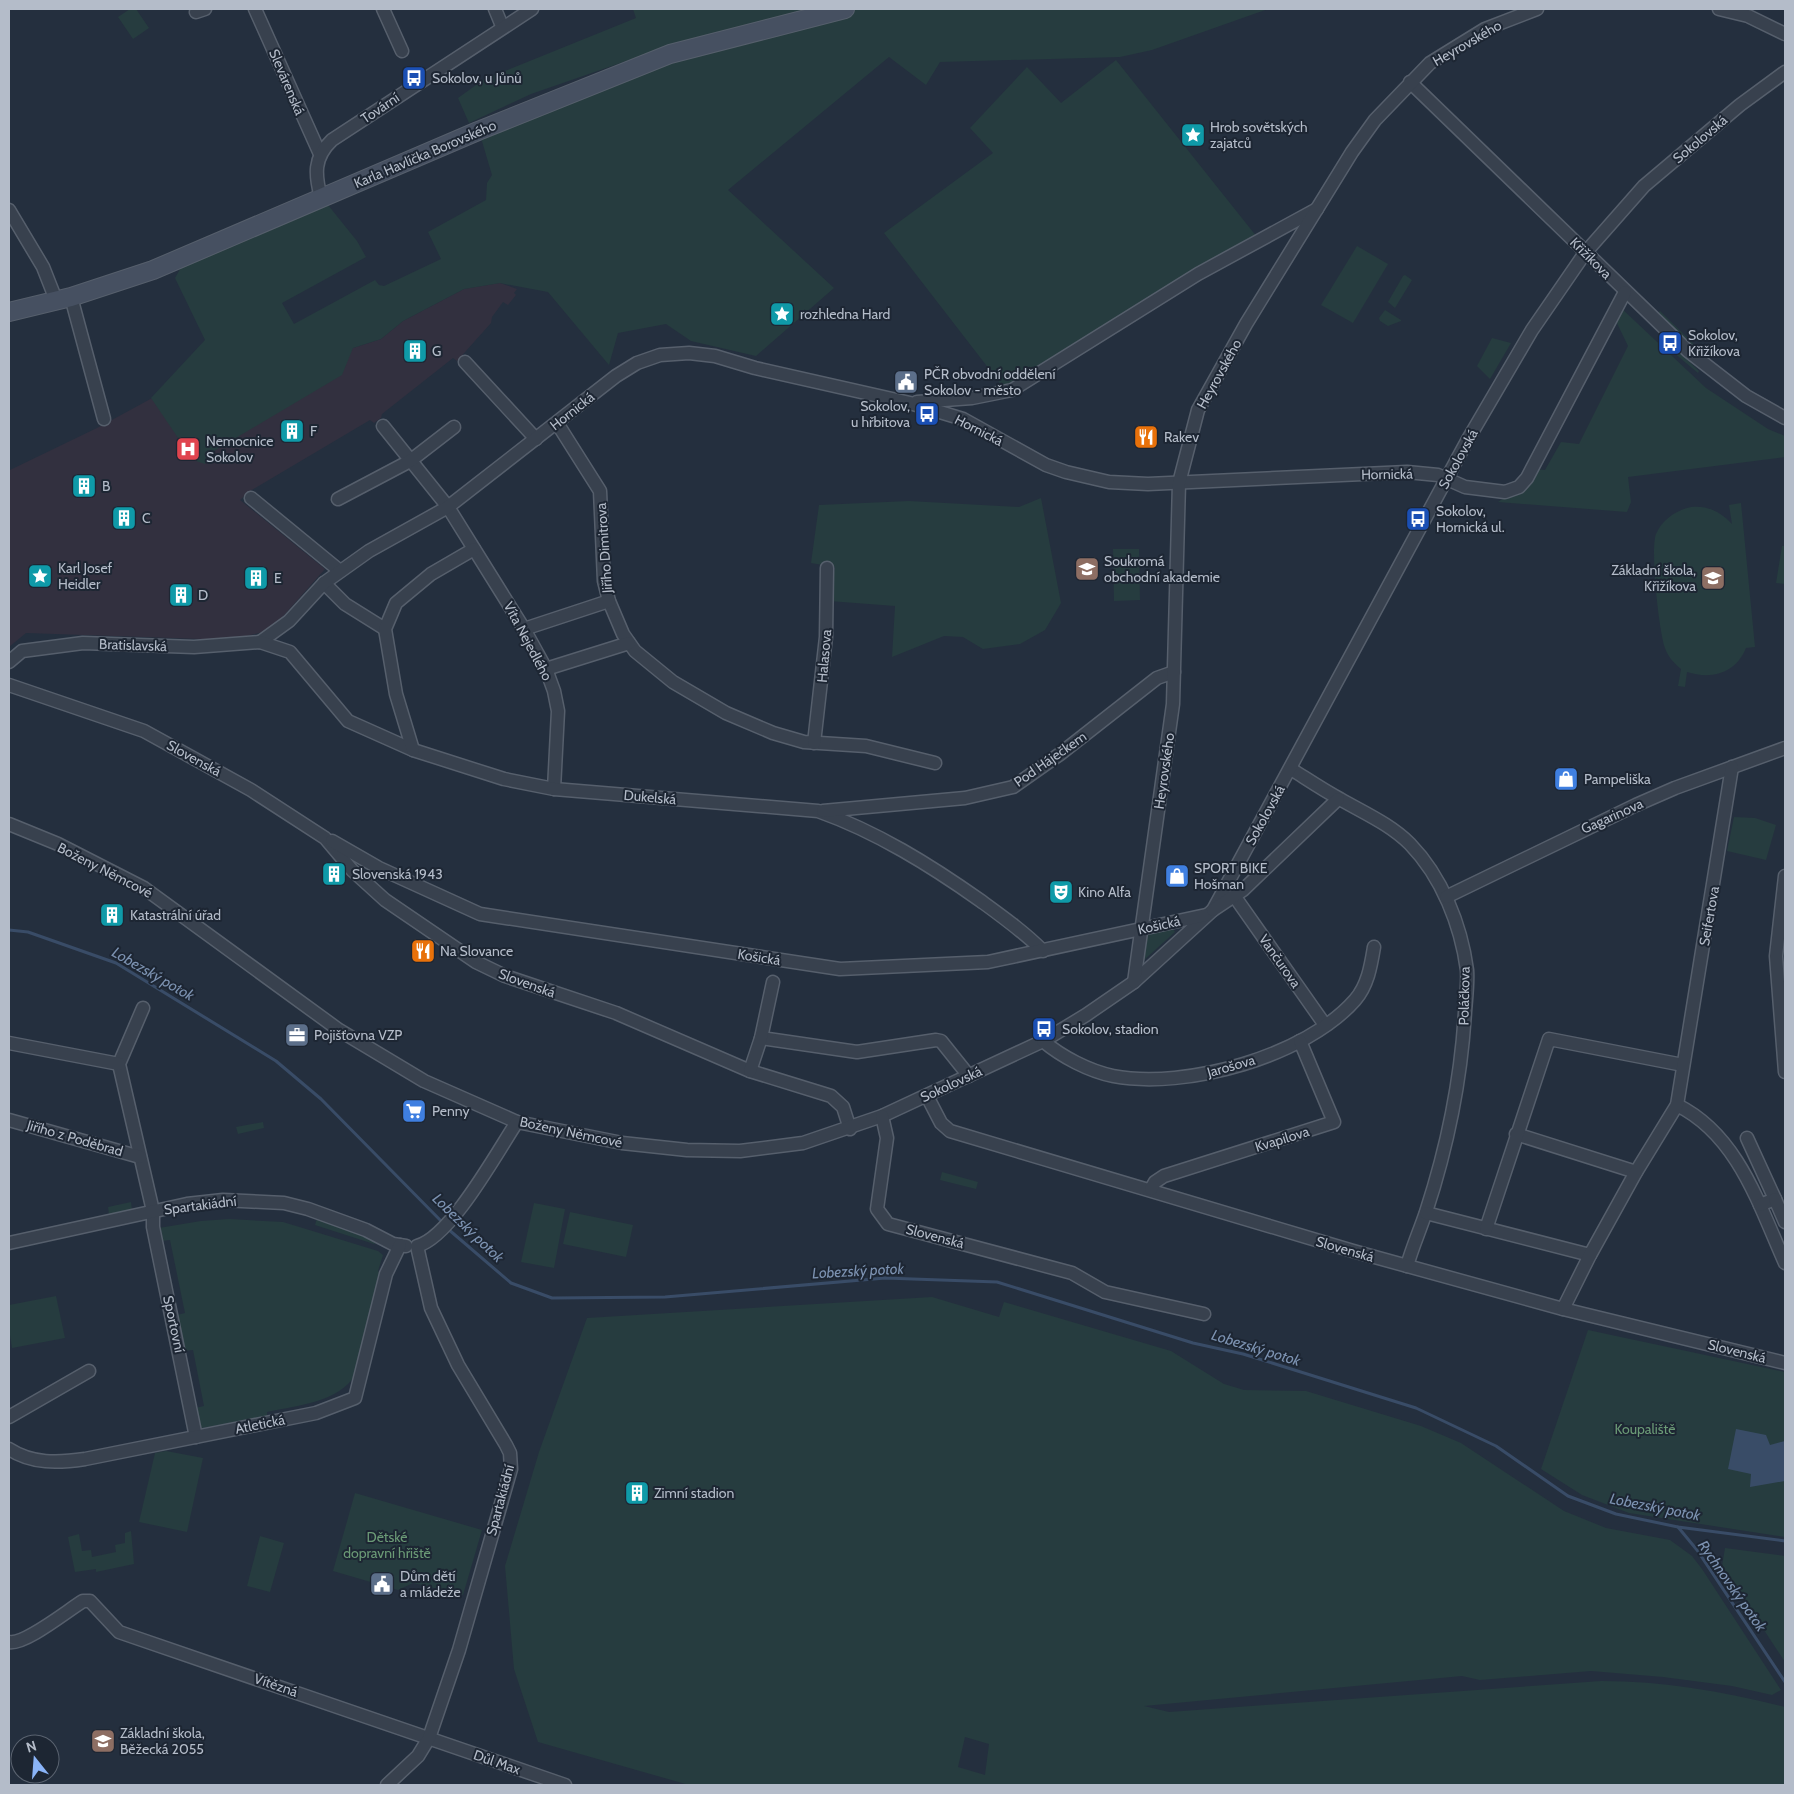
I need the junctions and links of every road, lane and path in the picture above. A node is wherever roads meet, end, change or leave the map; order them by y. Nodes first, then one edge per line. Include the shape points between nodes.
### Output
1 (255, 9) edge
2 (383, 9) edge
3 (496, 9) edge
4 (532, 9) edge
5 (845, 9) edge
6 (1537, 9) edge
7 (1719, 9) edge
8 (502, 26) junction
9 (1785, 34) edge
10 (402, 51) dead end
11 (1785, 72) edge
12 (1410, 82) junction
13 (320, 154) junction
14 (321, 198) junction
15 (1317, 209) junction
16 (9, 210) edge
17 (1585, 253) junction
18 (1625, 292) junction
19 (64, 299) junction
20 (9, 312) edge
21 (465, 362) dead end
22 (910, 403) junction
23 (1785, 418) edge
24 (104, 419) dead end
25 (557, 423) junction
26 (383, 426) dead end
27 (454, 427) dead end
28 (536, 439) junction
29 (410, 461) junction
30 (1447, 479) junction
31 (1178, 483) junction
32 (251, 498) dead end
33 (338, 499) dead end
34 (448, 507) junction
35 (474, 549) junction
36 (826, 568) dead end
37 (340, 571) junction
38 (324, 583) junction
39 (609, 601) junction
40 (385, 628) junction
41 (524, 629) junction
42 (260, 642) junction
43 (629, 643) junction
44 (9, 662) edge
45 (546, 669) junction
46 (1174, 672) junction
47 (9, 685) edge
48 (814, 743) junction
49 (1785, 748) edge
50 (413, 750) junction
51 (935, 763) dead end
52 (1732, 767) junction
53 (1291, 769) junction
54 (554, 790) junction
55 (1338, 799) junction
56 (818, 811) junction
57 (9, 824) edge
58 (326, 838) junction
59 (1785, 876) edge
60 (1235, 897) junction
61 (1446, 897) junction
62 (1210, 912) junction
63 (1142, 928) junction
64 (1374, 947) dead end
65 (1043, 951) junction
66 (773, 982) dead end
67 (1134, 982) junction
68 (143, 1008) dead end
69 (1325, 1025) junction
70 (760, 1038) junction
71 (1043, 1040) junction
72 (1300, 1041) junction
73 (9, 1043) edge
74 (119, 1064) junction
75 (1683, 1066) junction
76 (750, 1071) junction
77 (1785, 1072) edge
78 (969, 1076) junction
79 (927, 1096) junction
80 (1677, 1105) junction
81 (882, 1116) junction
82 (9, 1120) edge
83 (517, 1122) junction
84 (850, 1129) junction
85 (1516, 1134) junction
86 (1746, 1138) dead end
87 (140, 1157) junction
88 (1636, 1172) junction
89 (1151, 1189) junction
90 (1775, 1199) junction
91 (1760, 1205) junction
92 (153, 1211) junction
93 (1426, 1213) junction
94 (1785, 1222) edge
95 (1486, 1230) junction
96 (9, 1242) edge
97 (400, 1246) junction
98 (417, 1246) junction
99 (1590, 1255) junction
100 (1785, 1263) edge
101 (1407, 1266) junction
102 (1563, 1309) junction
103 (1204, 1314) dead end
104 (1785, 1363) edge
105 (89, 1371) dead end
106 (9, 1417) edge
107 (196, 1437) junction
108 (9, 1449) edge
109 (9, 1642) edge
110 (429, 1738) junction
111 (387, 1785) edge
112 (565, 1785) edge

1 - 13 street, Slevárenská
2 - 10 street
3 - 8 street
4 - 8 street, Tovární
5 - 14 street, Karla Havlíčka Borovského via 670,54
6 - 12 street, Heyrovského via 1485,29 1430,63
7 - 9 street via 1748,16
8 - 13 street, Tovární via 332,140
11 - 17 street, Sokolovská via 1740,105 1644,186
12 - 15 street, Heyrovského via 1375,120
12 - 17 street, Křižíkova
13 - 14 street via 316,179
14 - 19 street, Karla Havlíčka Borovského via 153,270
15 - 22 street via 1198,274 1012,390 972,398
15 - 31 street, Heyrovského via 1246,324 1198,410
16 - 19 street
17 - 18 street, Křižíkova
17 - 30 street, Sokolovská via 1532,330
18 - 23 street, Křižíkova via 1707,367 1746,396
18 - 30 street, Hornická via 1527,478 1519,487 1505,492 1465,487
19 - 20 street, Karla Havlíčka Borovského
19 - 24 street
21 - 28 street, Hornická
22 - 25 street, Hornická via 715,356 689,353 660,355 637,363
22 - 31 street, Hornická via 963,419 1046,465 1066,472 1109,482
25 - 28 street, Hornická
25 - 39 street, Jiřího Dimitrova via 600,491 604,581
26 - 29 street
27 - 29 street
28 - 34 street, Hornická
29 - 33 street
29 - 34 street
30 - 31 street, Hornická via 1407,472
30 - 53 street, Sokolovská
31 - 46 street, Heyrovského
32 - 37 street
34 - 35 street, Víta Nejedlého
34 - 37 street, Hornická
35 - 40 street via 431,574 396,603
35 - 41 street, Víta Nejedlého
36 - 48 street, Halasova via 826,637
37 - 38 street, Hornická
38 - 40 street via 344,604
38 - 42 street, Hornická via 289,621
39 - 41 street
39 - 43 street, Jiřího Dimitrova
40 - 50 street via 396,694
41 - 45 street, Víta Nejedlého
42 - 44 street, Bratislavská via 194,647 83,642 22,651
42 - 50 street, Dukelská via 290,652 348,721
43 - 45 street
43 - 48 street, Jiřího Dimitrova via 673,682 726,713
45 - 54 street, Víta Nejedlého via 558,712
46 - 56 street, Pod Háječkem via 1157,678 1060,754 1013,786 965,798
46 - 63 street, Heyrovského via 1173,704
47 - 58 street, Slovenská via 144,731 251,790
48 - 51 street, Jiřího Dimitrova via 866,746
49 - 52 street, Gagarinova
50 - 54 street, Dukelská via 504,779
52 - 61 street, Gagarinova via 1636,804
52 - 75 street, Seifertova
53 - 55 street, Poláčkova
53 - 62 street, Sokolovská
54 - 56 street, Dukelská
55 - 60 street, Sokolovská
55 - 61 street, Poláčkova via 1391,827 1410,844
56 - 65 street, Dukelská via 844,820 923,861 1026,933
57 - 83 street, Boženy Němcové via 58,844 144,888 339,1030 424,1081
58 - 65 street, Košická via 379,868 480,914 840,969 988,962
58 - 76 street, Slovenská via 352,870 385,900 476,962 505,976 616,1013
59 - 77 street via 1776,956
60 - 62 street, Sokolovská
60 - 69 street, Vančurova
61 - 93 street, Poláčkova via 1467,971 1464,1028 1448,1138
62 - 63 street, Košická
62 - 67 street, Sokolovská
63 - 65 street, Košická
63 - 67 street, Heyrovského
64 - 69 street, Jarošova via 1370,971 1356,999
66 - 70 street
67 - 71 street, Sokolovská
68 - 74 street
69 - 72 street, Jarošova
70 - 76 street
70 - 78 street via 857,1052 936,1040 941,1041
71 - 72 street, Jarošova via 1070,1060 1113,1076 1152,1079 1190,1078 1277,1052
71 - 78 street, Sokolovská
72 - 89 street, Kvapilova via 1334,1122 1164,1176
73 - 74 street
74 - 87 street, Sportovní
75 - 80 street, Seifertova
75 - 85 street via 1549,1039
76 - 84 street, Slovenská via 835,1098 843,1107
78 - 79 street, Sokolovská
79 - 81 street, Sokolovská
79 - 89 street, Slovenská via 940,1123 950,1130
80 - 88 street, Seifertova
80 - 91 street via 1691,1112 1730,1149
81 - 84 street, Boženy Němcové
81 - 103 street, Slovenská via 887,1138 877,1209 888,1224 1072,1273 1105,1292
82 - 87 street, Jiřího z Poděbrad
83 - 84 street, Boženy Němcové via 622,1143 687,1150 740,1151 803,1143
83 - 98 street via 453,1216 429,1242
85 - 88 street
85 - 95 street
86 - 90 street
87 - 92 street, Sportovní
88 - 99 street, Seifertova
89 - 101 street, Slovenská
90 - 91 street
90 - 94 street
91 - 100 street
92 - 96 street, Spartakiádní
92 - 97 street, Spartakiádní via 223,1200 284,1203 308,1209
92 - 107 street, Sportovní
93 - 95 street
93 - 101 street, Poláčkova
95 - 99 street
97 - 98 street, Spartakiádní
97 - 107 street, Atletická via 386,1274 355,1398 316,1413
98 - 110 street, Spartakiádní via 431,1308 458,1365 506,1445 511,1460 459,1650
99 - 102 street, Seifertova
101 - 102 street, Slovenská
102 - 104 street, Slovenská
105 - 106 street
107 - 108 street, Atletická via 64,1462 41,1461
109 - 110 street, Vítězná via 24,1639 83,1601 90,1601 119,1632
110 - 111 street via 418,1756
110 - 112 street, Důl Max

